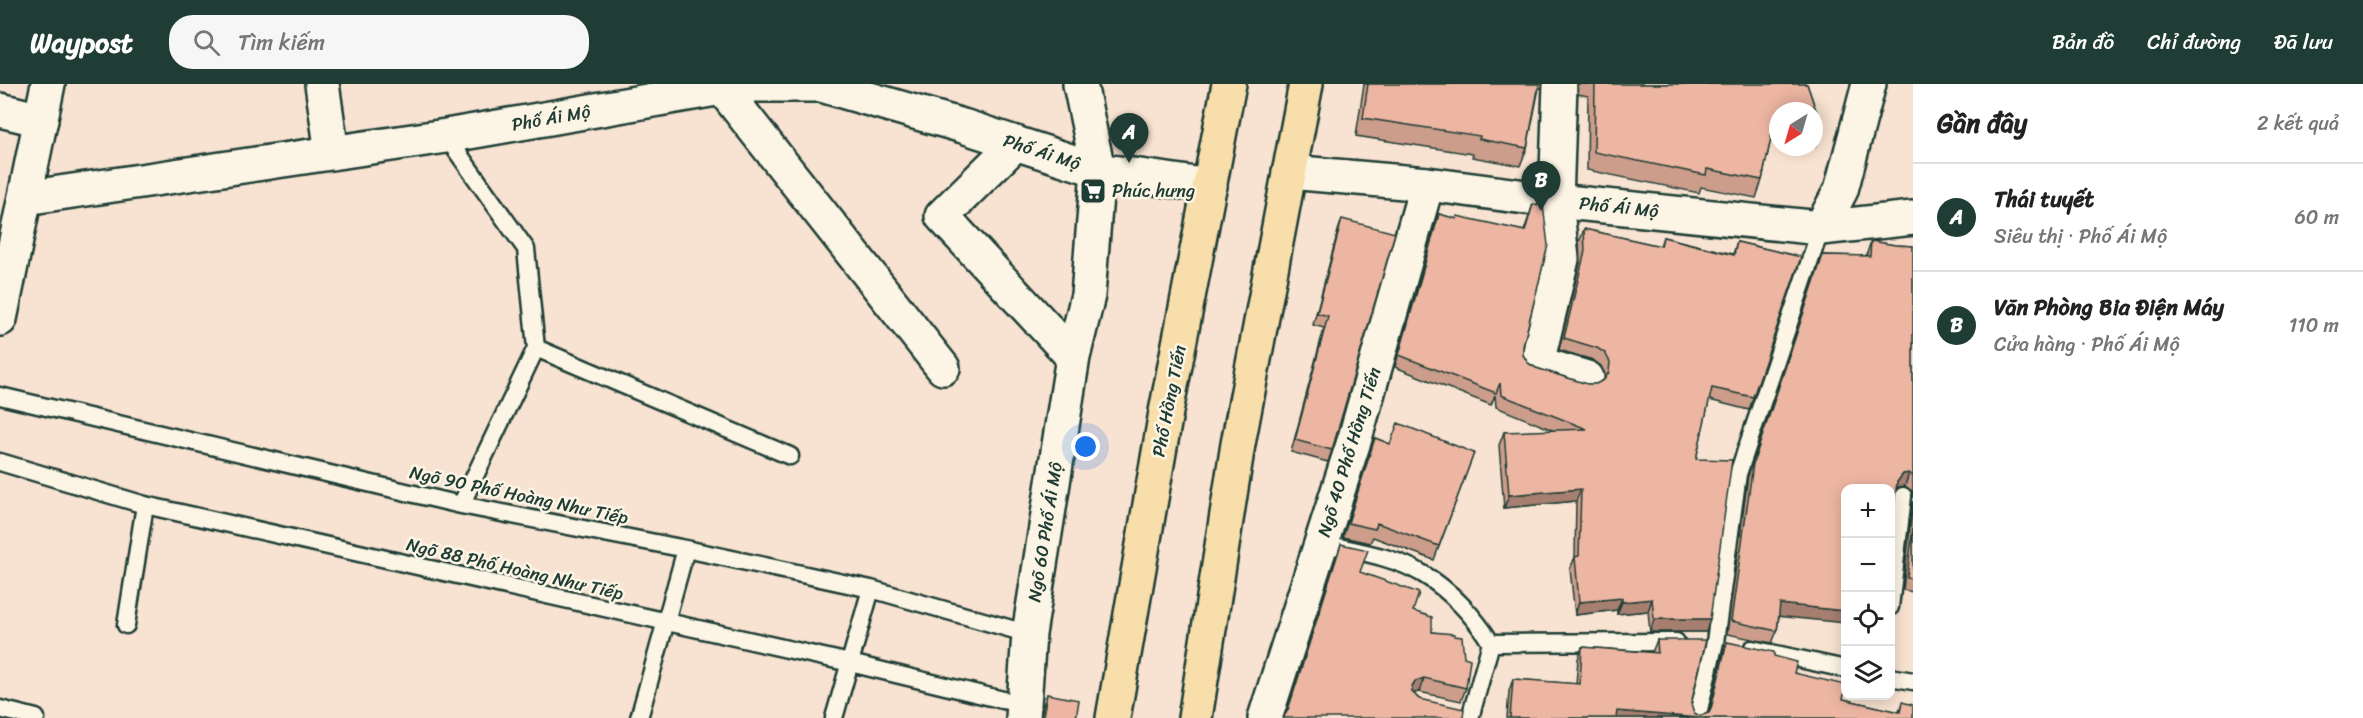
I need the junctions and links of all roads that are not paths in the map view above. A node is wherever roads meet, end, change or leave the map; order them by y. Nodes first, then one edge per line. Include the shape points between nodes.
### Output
1 (48, 84) edge
2 (322, 84) edge
3 (1080, 84) edge
4 (1229, 84) edge
5 (1306, 84) edge
6 (1560, 84) edge
7 (1869, 84) edge
8 (703, 88) edge
9 (0, 110) edge
10 (41, 120) junction
11 (446, 136) junction
12 (1016, 143) junction
13 (332, 153) junction
14 (1098, 170) junction
15 (1289, 172) junction
16 (1427, 184) junction
17 (1210, 186) junction
18 (25, 198) junction
19 (1556, 201) junction
20 (1913, 218) edge
21 (1821, 228) junction
22 (2, 298) edge
23 (537, 348) junction
24 (1073, 357) junction
25 (943, 368) dead end
26 (1587, 378) dead end
27 (0, 396) edge
28 (790, 456) dead end
29 (0, 462) edge
30 (1903, 496) dead end
31 (145, 505) junction
32 (461, 505) junction
33 (1321, 543) junction
34 (686, 549) junction
35 (871, 589) junction
36 (1892, 592) edge
37 (667, 624) junction
38 (126, 625) dead end
39 (1029, 634) junction
40 (1703, 642) junction
41 (1491, 643) junction
42 (850, 663) junction
43 (1841, 668) edge
44 (1895, 678) edge
45 (1913, 681) edge
46 (0, 709) edge
47 (1024, 711) edge
48 (1466, 715) edge
49 (36, 718) edge
50 (639, 718) edge
51 (834, 718) edge
52 (1113, 718) edge
53 (1195, 718) edge
54 (1265, 718) edge
55 (1697, 718) edge

1 - 10 street
2 - 13 street
3 - 14 street, Ngõ 60 Phố Ái Mộ
4 - 17 main road, Phố Hồng Tiến
5 - 15 main road
6 - 19 street
7 - 21 street via 1841,190
8 - 11 street, Phố Ái Mộ
8 - 12 street, Phố Ái Mộ via 821,85
8 - 25 street
9 - 10 street
10 - 18 street
11 - 13 street, Phố Ái Mộ
11 - 23 lane via 526,249
12 - 14 street, Phố Ái Mộ
12 - 24 street via 942,216
13 - 18 street, Phố Ái Mộ
14 - 17 street, Phố Ái Mộ
14 - 24 street, Ngõ 60 Phố Ái Mộ via 1088,296
15 - 16 street, Phố Ái Mộ
15 - 53 main road via 1238,444
16 - 19 street, Phố Ái Mộ
16 - 33 street, Ngõ 40 Phố Hồng Tiến
17 - 52 main road, Phố Hồng Tiến
18 - 22 street
19 - 21 street, Phố Ái Mộ
19 - 26 street via 1562,259 1537,363
20 - 21 street, Phố Ái Mộ
21 - 40 lane via 1738,474
23 - 28 lane
23 - 32 lane
24 - 39 street, Ngõ 60 Phố Ái Mộ
27 - 32 lane, Ngõ 90 Phố Hoàng Như Tiếp
29 - 31 lane, Ngõ 88 Phố Hoàng Như Tiếp
30 - 36 lane
31 - 37 lane, Ngõ 88 Phố Hoàng Như Tiếp
31 - 38 lane
32 - 34 lane, Ngõ 90 Phố Hoàng Như Tiếp
33 - 41 lane via 1398,563 1423,574 1479,623
33 - 54 street, Ngõ 40 Phố Hồng Tiến
34 - 35 lane, Ngõ 90 Phố Hoàng Như Tiếp
34 - 37 lane
35 - 39 lane, Ngõ 90 Phố Hoàng Như Tiếp
35 - 42 lane
37 - 42 lane, Ngõ 88 Phố Hoàng Như Tiếp
37 - 50 lane
39 - 47 street, Ngõ 60 Phố Ái Mộ
40 - 41 lane
40 - 43 lane
40 - 55 lane
41 - 48 lane
42 - 47 lane, Ngõ 88 Phố Hoàng Như Tiếp
42 - 51 lane
44 - 45 lane
46 - 49 lane

